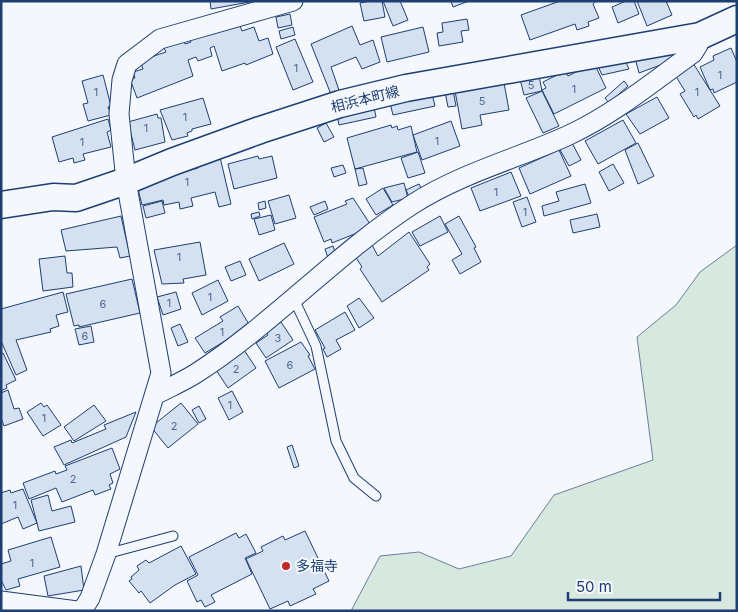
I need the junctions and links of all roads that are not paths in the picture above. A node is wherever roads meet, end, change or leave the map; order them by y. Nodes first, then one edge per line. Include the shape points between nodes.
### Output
1 (293, 1) edge
2 (737, 19) edge
3 (700, 36) junction
4 (126, 182) junction
5 (1, 205) edge
6 (293, 297) junction
7 (155, 395) junction
8 (376, 496) dead end
9 (173, 536) dead end
10 (106, 554) junction
11 (2, 600) edge
12 (77, 611) edge
13 (82, 611) edge

1 - 4 street via 160,39 127,64 119,114
2 - 3 main road, 相浜本町線
3 - 4 main road, 相浜本町線 via 406,88 340,104 251,133
3 - 6 street via 693,53 614,110 570,134 415,202 380,226
4 - 5 main road, 相浜本町線 via 76,198 53,197
4 - 7 street via 161,373
6 - 7 street via 195,374
6 - 8 lane via 316,346 336,441 354,478
7 - 10 street
9 - 10 lane
10 - 13 street
11 - 12 street

